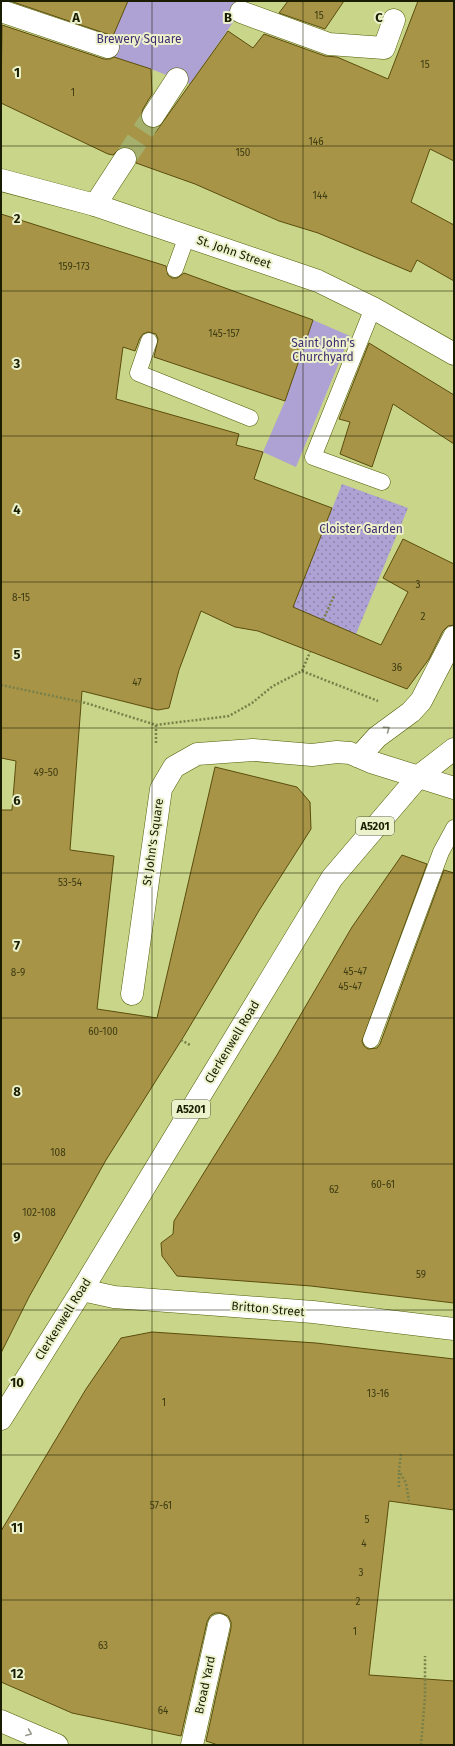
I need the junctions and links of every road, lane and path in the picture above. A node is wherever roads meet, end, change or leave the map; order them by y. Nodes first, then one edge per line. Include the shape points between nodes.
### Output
1 (1, 11) edge
2 (241, 12) dead end
3 (394, 20) dead end
4 (108, 47) dead end
5 (177, 79) dead end
6 (153, 116) tunnel mouth
7 (125, 159) tunnel mouth
8 (1, 180) edge
9 (95, 205) junction
10 (187, 236) junction
11 (175, 270) dead end
12 (373, 308) junction
13 (149, 341) dead end
14 (454, 354) edge
15 (250, 418) dead end
16 (382, 482) dead end
17 (335, 594) dead end
18 (323, 620) dead end
19 (454, 637) edge
20 (310, 652) dead end
21 (302, 671) junction
22 (1, 685) edge
23 (407, 714) junction
24 (156, 725) junction
25 (157, 732) dead end
26 (454, 749) edge
27 (360, 757) junction
28 (419, 776) junction
29 (454, 788) edge
30 (454, 828) edge
31 (132, 994) dead end
32 (181, 1040) dead end
33 (371, 1040) dead end
34 (190, 1045) dead end
35 (82, 1290) junction
36 (454, 1329) edge
37 (1, 1419) edge
38 (401, 1454) dead end
39 (399, 1472) junction
40 (399, 1486) dead end
41 (409, 1501) dead end
42 (218, 1626) dead end
43 (425, 1656) dead end
44 (1, 1721) edge
45 (57, 1745) edge
46 (192, 1745) edge
47 (422, 1745) edge

1 - 4 street
2 - 3 street via 329,44 384,48
5 - 6 street
7 - 9 street
8 - 9 street, St. John Street
9 - 10 street, St. John Street
10 - 11 lane
10 - 12 street, St. John Street via 318,281
12 - 14 street, St. John Street
12 - 16 lane via 313,457
13 - 15 lane via 138,373
17 - 18 path
19 - 23 street via 421,701
20 - 21 path
21 - 23 path
21 - 24 path via 273,686 252,703 229,716
22 - 24 path via 86,704
27 -> 23 street via 377,737
24 - 25 path
26 - 28 street, Clerkenwell Road / A5201
27 - 28 street, St John's Square
27 - 31 street, St John's Square via 337,752 312,755 253,750 197,754 174,767 161,789
28 - 29 street, St John's Square
28 - 35 street, Clerkenwell Road / A5201 via 332,878
30 - 33 lane via 441,852
32 - 34 path
35 - 36 street, Britton Street via 114,1297 313,1312
35 - 37 street, Clerkenwell Road / A5201
38 - 39 path
39 - 40 path
39 - 41 path via 406,1483
42 - 46 street, Broad Yard
43 - 47 path via 426,1697
44 -> 45 street

